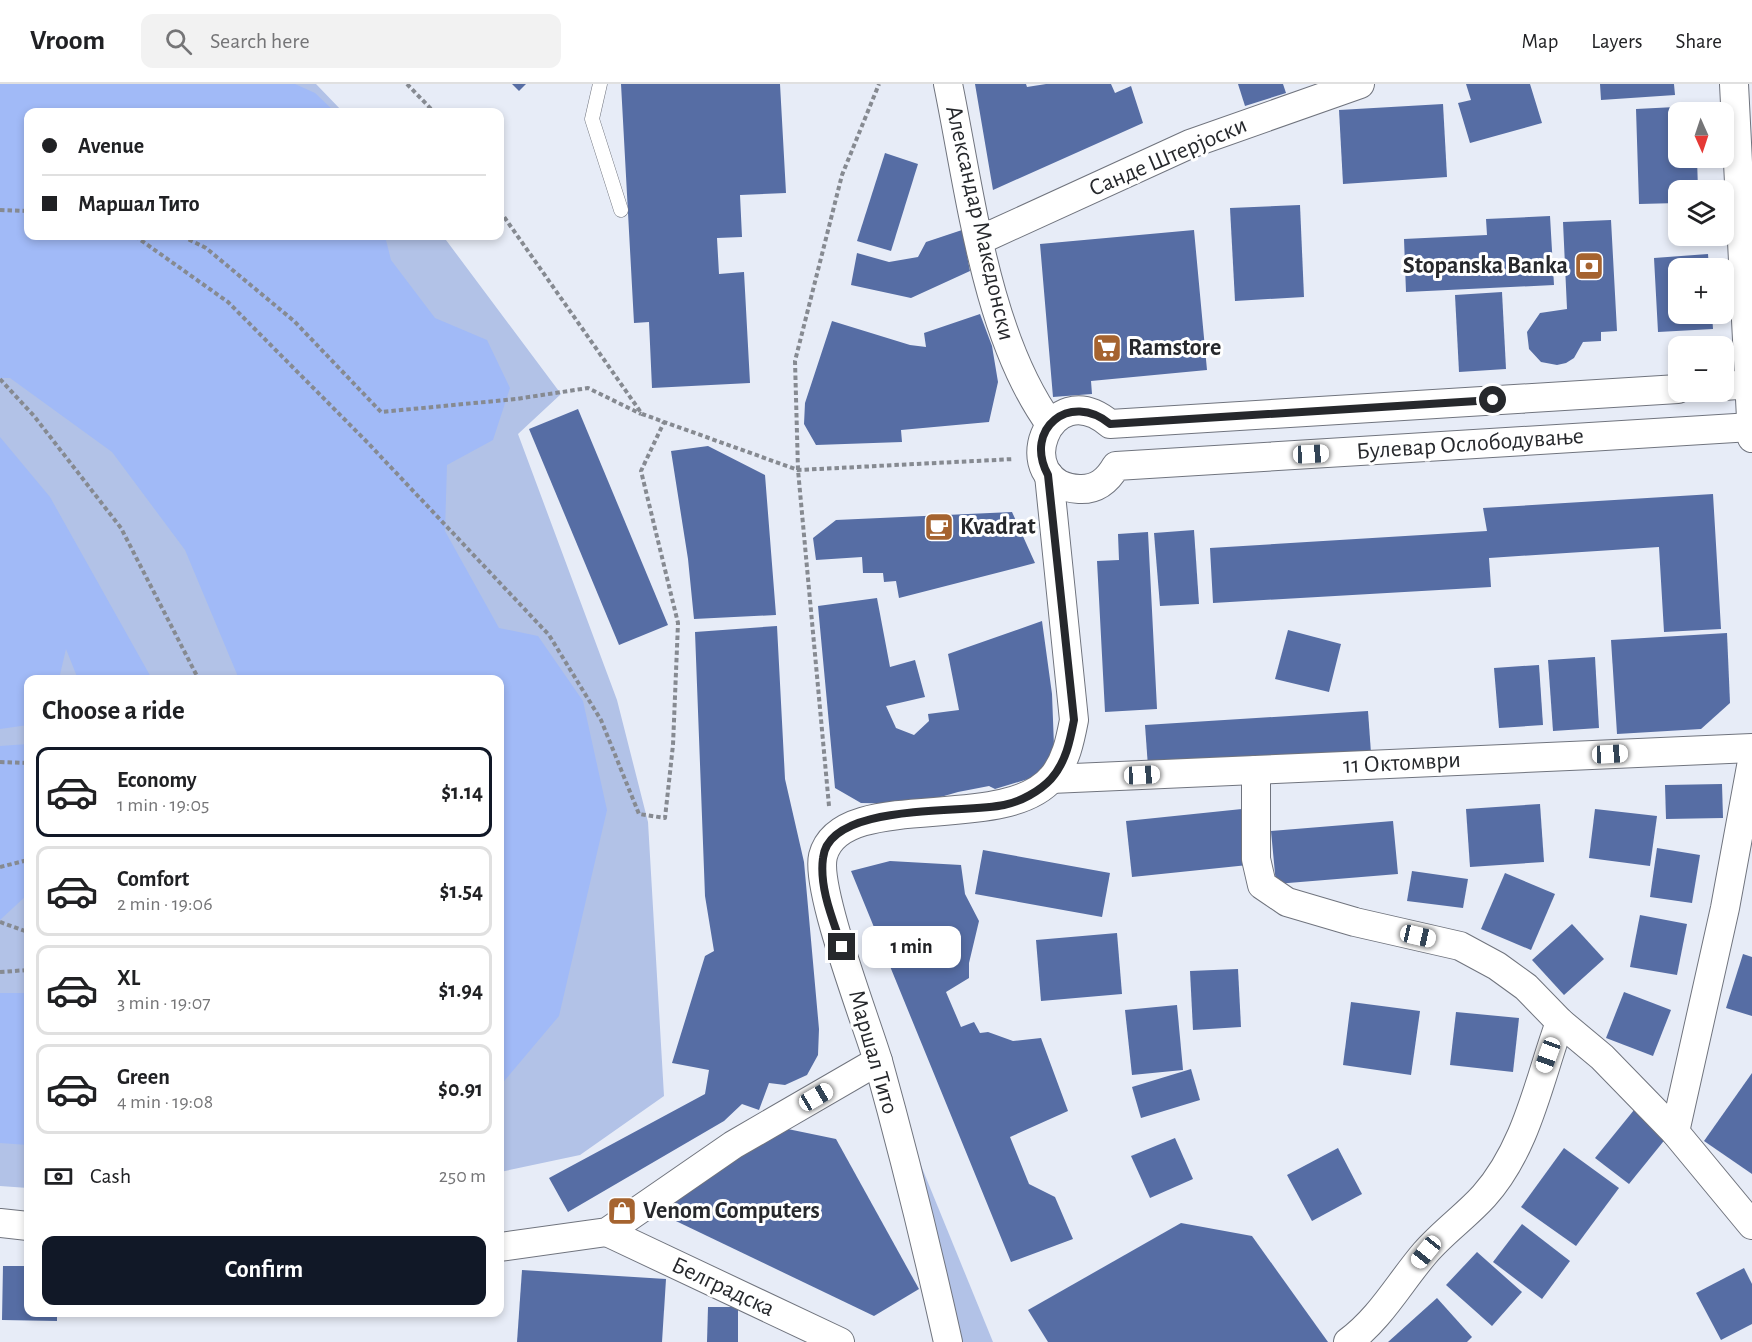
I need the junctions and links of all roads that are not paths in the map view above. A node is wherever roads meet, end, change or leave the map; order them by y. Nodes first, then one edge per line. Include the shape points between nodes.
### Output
1 (600, 84) edge
2 (948, 84) edge
3 (1360, 84) edge
4 (1734, 84) edge
5 (621, 210) dead end
6 (980, 240) junction
7 (1742, 385) edge
8 (1668, 390) edge
9 (1050, 424) junction
10 (1752, 427) edge
11 (1752, 438) edge
12 (1048, 475) junction
13 (1752, 748) edge
14 (1752, 761) edge
15 (1256, 770) junction
16 (1051, 779) junction
17 (1560, 1022) junction
18 (878, 1061) junction
19 (1675, 1132) junction
20 (0, 1223) edge
21 (1752, 1225) edge
22 (24, 1226) edge
23 (607, 1232) junction
24 (504, 1246) edge
25 (840, 1342) edge
26 (948, 1342) edge
27 (1348, 1342) edge

1 - 5 lane via 592,119
2 - 6 street, Александар Македонски
3 - 6 street, Санде Штерјоски via 1190,144
4 - 7 street
6 - 9 street, Александар Македонски via 1005,340 1030,397
7 - 10 street
8 - 9 street, Булевар Ослободување via 1110,424 1100,416 1073,411
9 - 12 street via 1040,450
10 - 11 street
10 - 12 street, Булевар Ослободување via 1116,466 1109,478 1085,490 1058,484
12 - 16 street via 1074,720 1069,749
13 - 15 street, 11 Октомври
14 - 19 street via 1725,908
15 - 16 street, 11 Октомври
15 - 17 street via 1256,859 1262,885 1272,895 1355,922 1460,946 1526,987
16 - 18 street, Маршал Тито via 1030,796 1005,805 876,818 853,824 832,836 823,857 828,902
17 - 19 street via 1602,1057
17 - 27 street via 1530,1118 1507,1162 1485,1195 1426,1252 1378,1314
18 - 23 street via 733,1145
18 - 26 street, Маршал Тито
19 - 21 street
20 - 22 street
23 - 24 street
23 - 25 street, Белградска

